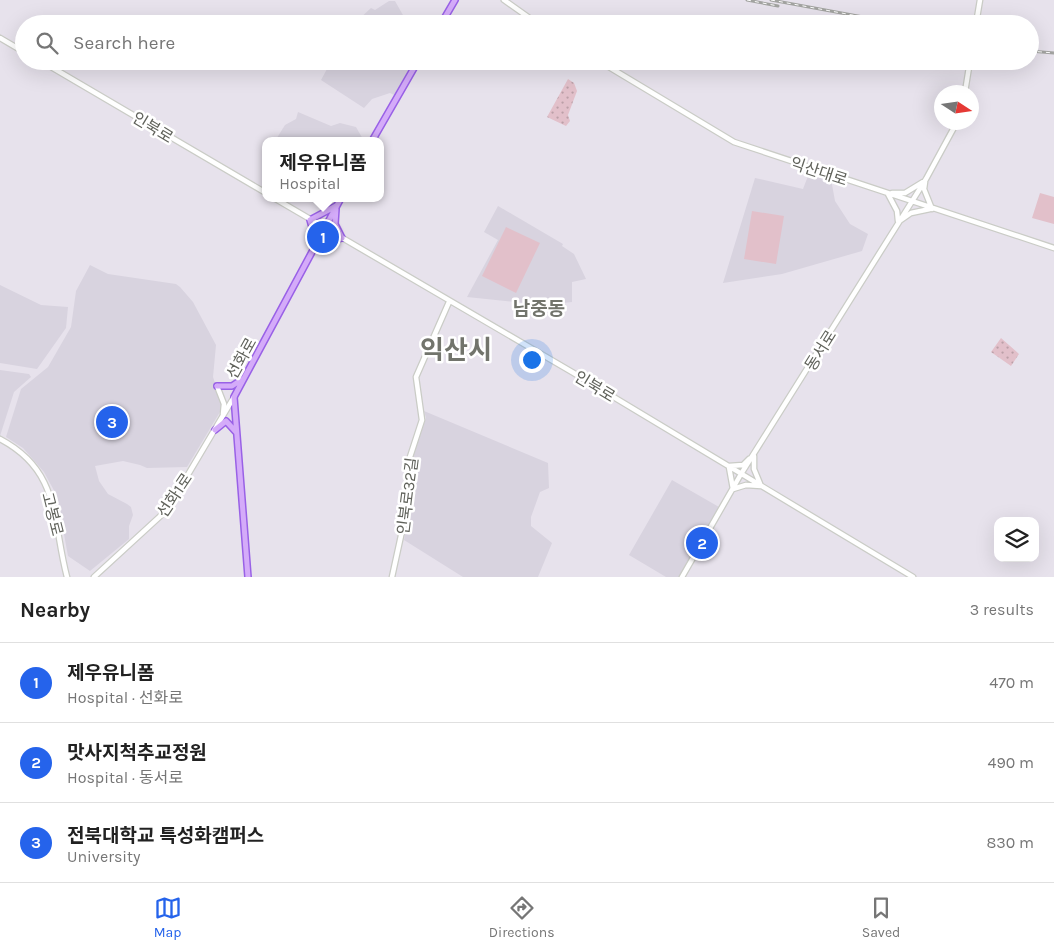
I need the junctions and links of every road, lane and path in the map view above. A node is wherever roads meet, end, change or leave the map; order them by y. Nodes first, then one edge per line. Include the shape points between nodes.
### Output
1 (455, 0) edge
2 (504, 0) edge
3 (980, 0) edge
4 (446, 15) edge
5 (525, 15) edge
6 (978, 15) edge
7 (0, 38) edge
8 (15, 47) edge
9 (56, 70) edge
10 (413, 70) edge
11 (614, 70) edge
12 (969, 70) edge
13 (966, 85) edge
14 (953, 130) edge
15 (374, 137) edge
16 (926, 179) junction
17 (262, 191) edge
18 (887, 193) junction
19 (281, 202) edge
20 (339, 202) edge
21 (911, 202) junction
22 (337, 206) junction
23 (932, 209) junction
24 (310, 220) junction
25 (898, 222) junction
26 (325, 228) junction
27 (342, 238) junction
28 (314, 248) junction
29 (1054, 248) edge
30 (449, 302) junction
31 (245, 376) junction
32 (217, 386) joint
33 (234, 397) junction
34 (223, 415) junction
35 (215, 430) junction
36 (236, 433) junction
37 (0, 439) edge
38 (754, 456) junction
39 (728, 466) junction
40 (741, 474) junction
41 (761, 486) junction
42 (734, 489) junction
43 (66, 577) edge
44 (94, 577) edge
45 (248, 577) edge
46 (392, 577) edge
47 (682, 577) edge
48 (913, 577) edge

1 - 4 main road
2 - 5 street
3 - 6 street
7 - 8 street
9 - 17 street, 인북로
10 - 15 main road
11 - 18 street, 익산대로 via 734,142
12 - 13 street
14 - 16 street, 동서로
16 - 18 street via 905,193
16 - 21 street, 동서로
16 - 23 street via 924,189
18 - 21 street, 익산대로
18 - 25 street via 897,211
19 - 24 street, 인북로
20 - 22 main road, 선화로
21 - 23 street, 익산대로
21 - 25 street, 동서로
22 - 24 main road
22 - 26 main road, 선화로
22 - 27 main road via 335,224
23 - 25 street via 911,213
23 - 29 street, 익산대로
24 - 26 street, 인북로
24 - 28 main road
25 - 38 street, 동서로
26 - 27 street, 인북로
26 - 28 main road, 선화로
27 - 28 main road via 330,239
27 - 30 street, 인북로
28 - 31 main road, 선화로
30 - 39 street, 인북로
30 - 46 street, 인북로32길 via 416,378 422,420 408,463 409,498
31 - 32 main road via 232,386
31 - 33 main road, 선화로
32 - 34 street via 224,404
33 - 34 street, 선화1로
33 - 36 main road, 선화로
34 - 35 street, 선화1로
35 - 36 main road via 226,421
35 - 44 street, 선화1로 via 167,510
36 - 45 main road, 선화로
37 - 43 street, 고봉로 via 26,459 49,491 57,517
38 - 39 street via 743,465
38 - 40 street, 동서로
38 - 41 street
39 - 40 street, 인북로
39 - 42 street
40 - 41 street, 인북로
40 - 42 street, 동서로
41 - 42 street via 746,485
41 - 48 street, 인북로
42 - 47 street, 동서로

